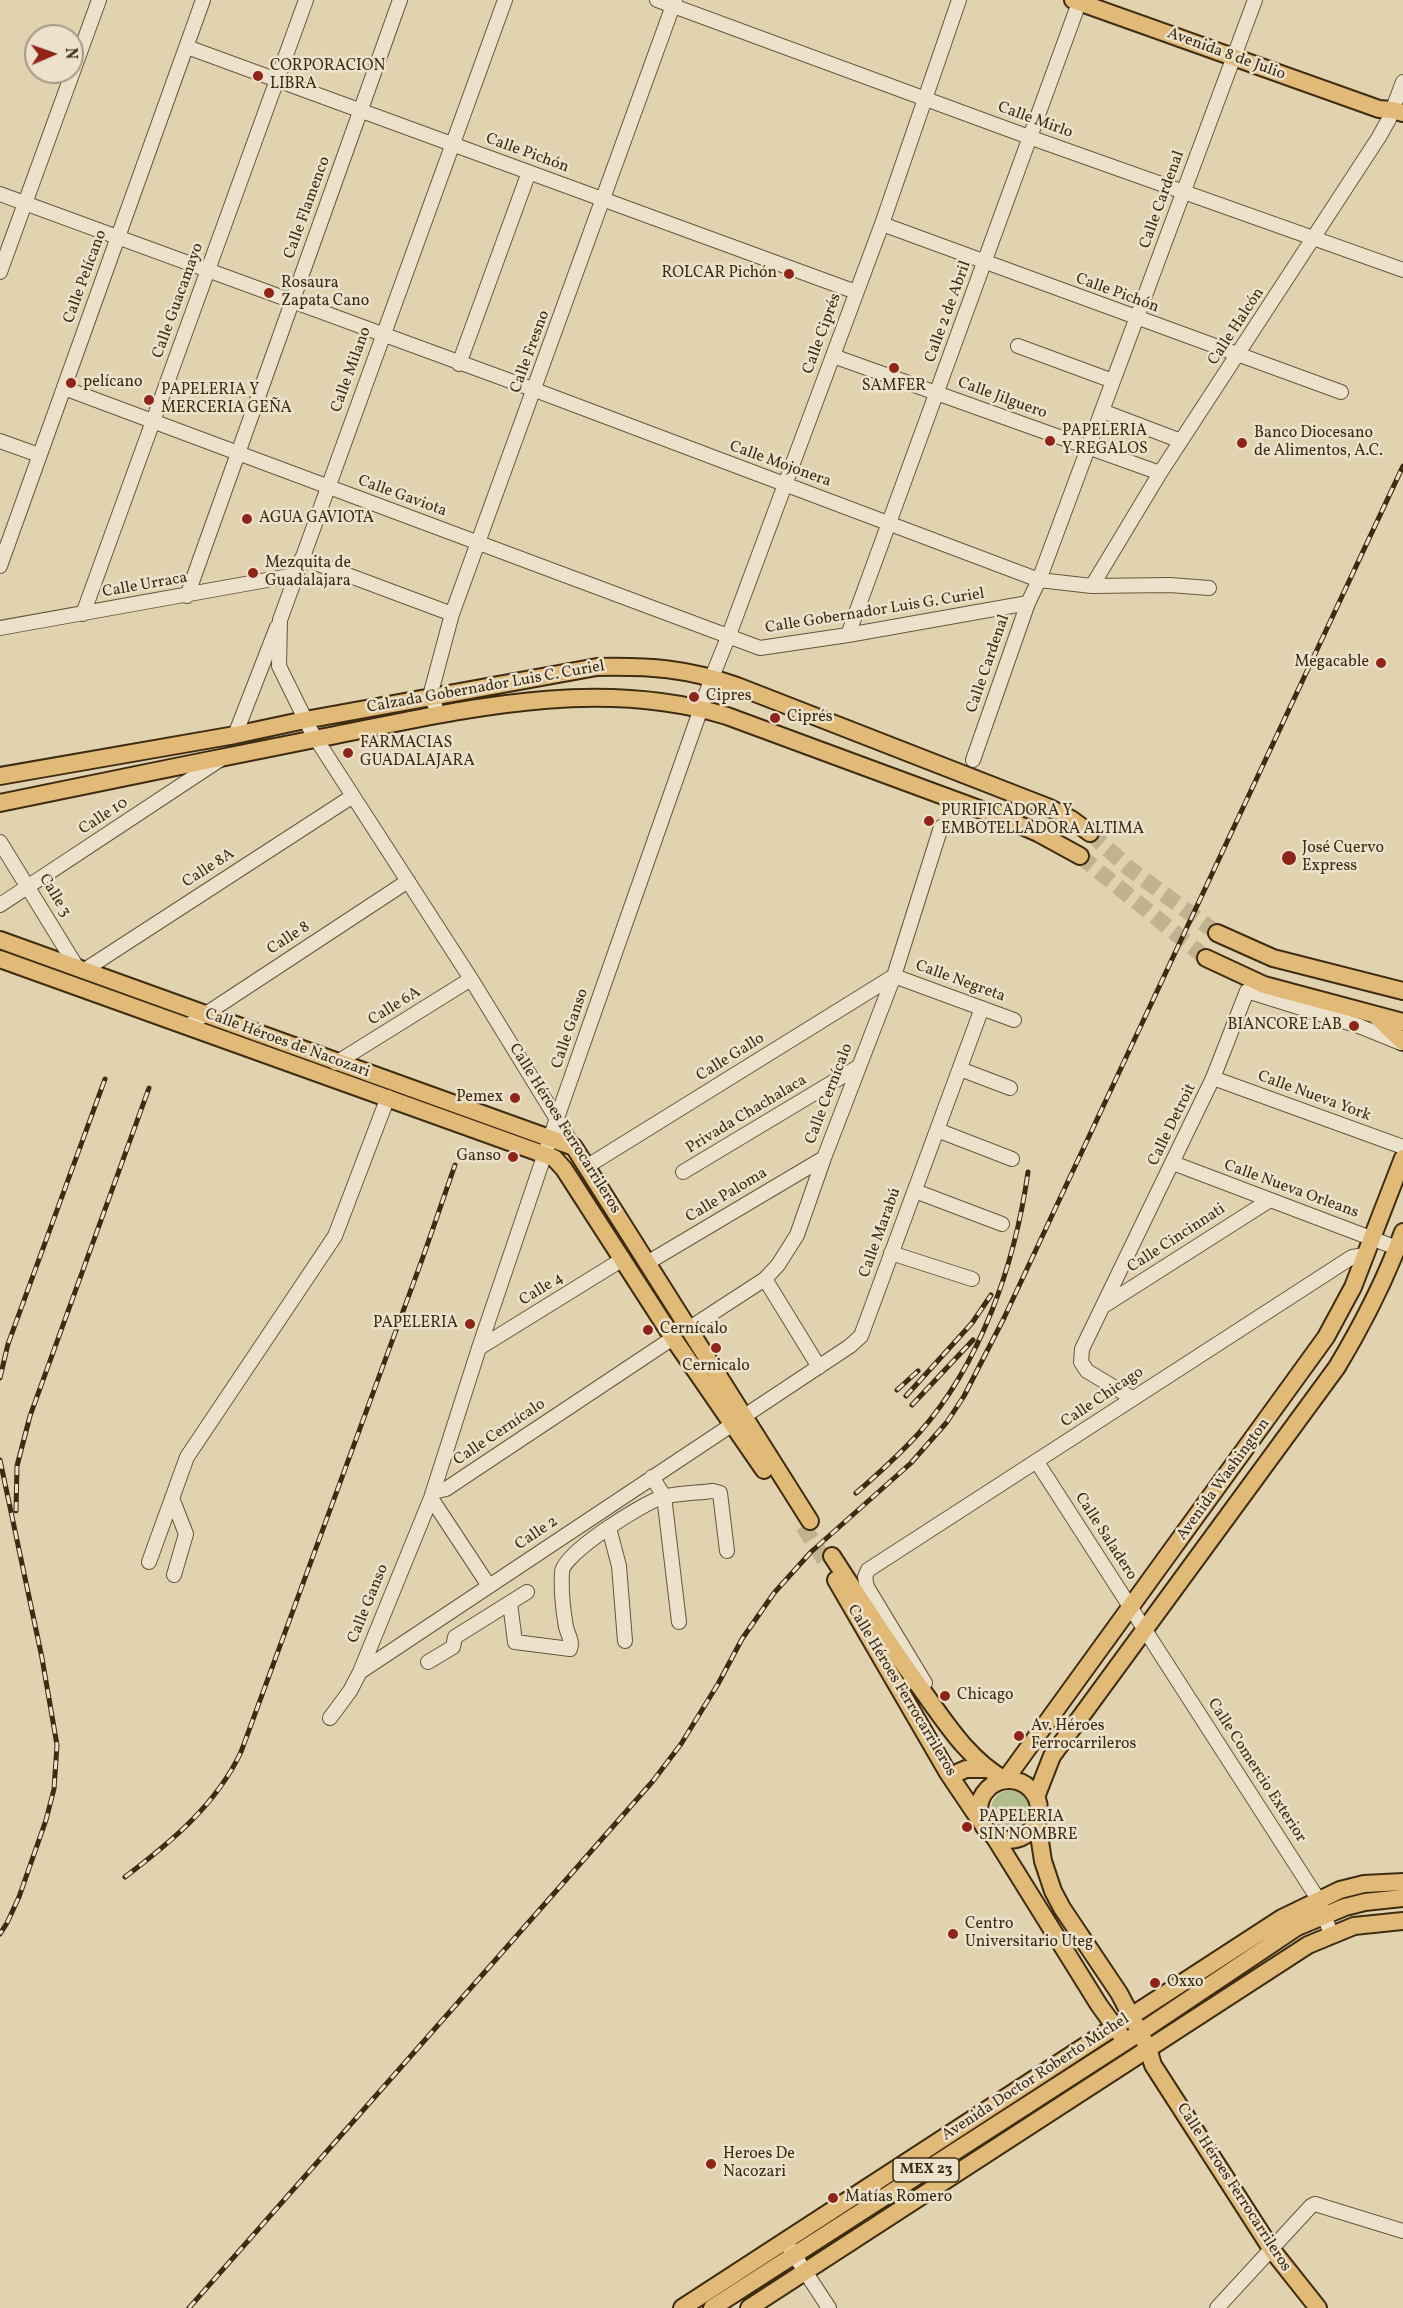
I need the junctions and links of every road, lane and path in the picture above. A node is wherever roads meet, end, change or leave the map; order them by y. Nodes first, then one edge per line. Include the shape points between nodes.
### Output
1 (99, 0) edge
2 (203, 0) edge
3 (306, 0) edge
4 (400, 0) edge
5 (506, 0) edge
6 (657, 0) edge
7 (959, 0) edge
8 (1255, 0) edge
9 (1077, 1) edge
10 (674, 3) edge
11 (187, 47) junction
12 (1233, 57) junction
13 (277, 80) junction
14 (1403, 82) edge
15 (926, 98) junction
16 (360, 110) junction
17 (1393, 115) edge
18 (1029, 137) junction
19 (452, 144) junction
20 (529, 172) junction
21 (1183, 192) junction
22 (0, 194) edge
23 (603, 199) junction
24 (25, 203) junction
25 (882, 224) junction
26 (118, 237) junction
27 (1314, 237) junction
28 (984, 263) junction
29 (208, 270) junction
30 (1403, 270) edge
31 (0, 272) edge
32 (856, 292) junction
33 (292, 301) junction
34 (1136, 319) junction
35 (382, 335) junction
36 (1018, 346) dead end
37 (833, 356) junction
38 (1238, 356) junction
39 (459, 363) junction
40 (1113, 381) junction
41 (64, 388) junction
42 (535, 390) junction
43 (1341, 392) dead end
44 (936, 393) junction
45 (1102, 411) junction
46 (153, 422) junction
47 (0, 441) edge
48 (1181, 441) junction
49 (1088, 448) junction
50 (238, 454) junction
51 (39, 455) junction
52 (1160, 473) junction
53 (786, 485) junction
54 (327, 488) junction
55 (889, 522) junction
56 (479, 543) junction
57 (302, 558) junction
58 (0, 566) edge
59 (295, 575) junction
60 (1039, 580) junction
61 (1092, 586) junction
62 (1209, 588) dead end
63 (187, 596) junction
64 (1028, 603) junction
65 (83, 614) junction
66 (452, 614) junction
67 (280, 620) junction
68 (0, 628) edge
69 (729, 635) junction
70 (848, 635) junction
71 (712, 677) junction
72 (430, 696) junction
73 (702, 708) junction
74 (442, 714) junction
75 (305, 720) junction
76 (235, 735) junction
77 (315, 739) junction
78 (225, 756) junction
79 (973, 760) dead end
80 (0, 776) edge
81 (353, 796) junction
82 (0, 803) edge
83 (941, 827) dead end
84 (1090, 833) tunnel mouth
85 (0, 842) edge
86 (1080, 856) tunnel mouth
87 (408, 881) junction
88 (29, 886) junction
89 (0, 905) edge
90 (1217, 933) tunnel mouth
91 (0, 940) edge
92 (1206, 958) tunnel mouth
93 (0, 959) edge
94 (81, 970) junction
95 (894, 976) junction
96 (471, 979) junction
97 (1403, 991) edge
98 (982, 1008) junction
99 (204, 1014) junction
100 (1374, 1015) junction
101 (1014, 1020) dead end
102 (1403, 1022) edge
103 (189, 1025) junction
104 (1403, 1043) edge
105 (336, 1063) junction
106 (858, 1067) junction
107 (960, 1069) junction
108 (1214, 1078) junction
109 (1010, 1088) dead end
110 (388, 1097) junction
111 (557, 1118) junction
112 (937, 1130) junction
113 (548, 1147) junction
114 (574, 1147) junction
115 (1403, 1147) edge
116 (824, 1158) junction
117 (1403, 1158) edge
118 (1012, 1159) dead end
119 (1173, 1163) junction
120 (586, 1167) junction
121 (684, 1172) dead end
122 (915, 1191) junction
123 (1270, 1200) junction
124 (1002, 1224) dead end
125 (1403, 1232) edge
126 (1372, 1238) junction
127 (1397, 1248) junction
128 (891, 1253) junction
129 (1365, 1255) junction
130 (623, 1259) junction
131 (647, 1263) junction
132 (765, 1279) junction
133 (972, 1279) dead end
134 (1103, 1306) junction
135 (688, 1329) junction
136 (673, 1338) junction
137 (479, 1348) junction
138 (819, 1367) junction
139 (1132, 1398) junction
140 (738, 1420) junction
141 (1037, 1462) junction
142 (652, 1478) junction
143 (432, 1495) junction
144 (664, 1496) junction
145 (172, 1498) junction
146 (807, 1523) tunnel mouth
147 (609, 1528) junction
148 (727, 1551) dead end
149 (149, 1562) dead end
150 (174, 1575) dead end
151 (865, 1578) joint
152 (489, 1586) junction
153 (527, 1592) dead end
154 (510, 1603) junction
155 (1131, 1608) junction
156 (679, 1622) dead end
157 (1145, 1629) junction
158 (625, 1641) dead end
159 (428, 1662) dead end
160 (360, 1672) junction
161 (933, 1706) junction
162 (330, 1718) dead end
163 (986, 1769) junction
164 (950, 1776) junction
165 (1005, 1780) junction
166 (1036, 1797) junction
167 (980, 1819) junction
168 (1037, 1822) junction
169 (995, 1838) junction
170 (1403, 1882) edge
171 (1383, 1891) junction
172 (1403, 1898) edge
173 (1322, 1906) junction
174 (1395, 1922) edge
175 (1331, 1934) junction
176 (1285, 1935) junction
177 (1263, 1950) junction
178 (1297, 1953) junction
179 (1222, 1957) junction
180 (1277, 1966) junction
181 (1199, 1993) junction
182 (1210, 2009) junction
183 (1174, 2010) junction
184 (1131, 2016) junction
185 (1184, 2025) junction
186 (1115, 2026) junction
187 (1133, 2037) junction
188 (1143, 2052) junction
189 (1103, 2056) junction
190 (1113, 2072) junction
191 (931, 2168) junction
192 (942, 2183) junction
193 (1403, 2231) edge
194 (790, 2248) junction
195 (1272, 2250) junction
196 (805, 2272) junction
197 (682, 2308) edge
198 (712, 2308) edge
199 (749, 2308) edge
200 (829, 2308) edge
201 (1217, 2308) edge
202 (1318, 2308) edge

1 - 24 street
2 - 11 street, Calle Pelícano
3 - 13 street, Calle Guacamayo
4 - 16 street, Calle Flamenco
5 - 19 street, Calle Milano
6 - 10 street, Calle Mirlo
7 - 15 street, Calle Ciprés
8 - 12 street, Calle Cardenal
9 - 12 main road, Avenida 8 de Julio
9 - 18 street, Calle 2 de Abril
10 - 15 street, Calle Mirlo
10 - 23 street, Calle Fresno
11 - 13 street, Calle Pichón
11 - 26 street, Calle Pelícano
12 - 17 main road, Avenida 8 de Julio
12 - 21 street, Calle Cardenal
13 - 16 street, Calle Pichón
13 - 29 street, Calle Guacamayo
14 - 17 street, Calle Halcón
15 - 18 street, Calle Mirlo
15 - 25 street, Calle Ciprés
16 - 19 street, Calle Pichón
16 - 33 street, Calle Flamenco
17 - 27 street, Calle Halcón
18 - 21 street, Calle Mirlo
18 - 28 street, Calle 2 de Abril
19 - 20 street, Calle Pichón
19 - 35 street, Calle Milano
20 - 23 street, Calle Pichón
20 - 39 street
21 - 27 street, Calle Mirlo
21 - 34 street, Calle Cardenal
22 - 24 street, Calle Mojonera
23 - 32 street, Calle Pichón
23 - 42 street, Calle Fresno
24 - 26 street, Calle Mojonera
24 - 31 street
25 - 28 street, Calle Pichón
25 - 32 street, Calle Ciprés
26 - 29 street, Calle Mojonera
26 - 41 street, Calle Pelícano
27 - 30 street, Calle Mirlo
27 - 38 street, Calle Halcón
28 - 34 street, Calle Pichón
28 - 44 street, Calle 2 de Abril
29 - 33 street, Calle Mojonera
29 - 46 street, Calle Guacamayo
32 - 37 street, Calle Ciprés
33 - 35 street, Calle Mojonera
33 - 50 street, Calle Flamenco
34 - 38 street, Calle Pichón
34 - 40 street, Calle Cardenal
35 - 39 street, Calle Mojonera
35 - 54 street, Calle Milano
36 - 40 street
37 - 44 street, Calle Jilguero
37 - 53 street, Calle Ciprés
38 - 43 street, Calle Pichón
38 - 48 street, Calle Halcón
39 - 42 street, Calle Mojonera
40 - 45 street, Calle Cardenal
41 - 46 street, Calle Gaviota
41 - 51 street, Calle Pelícano
42 - 53 street, Calle Mojonera
42 - 56 street, Calle Fresno
44 - 49 street, Calle Jilguero
44 - 55 street, Calle 2 de Abril
45 - 48 street
45 - 49 street, Calle Cardenal
46 - 50 street, Calle Gaviota
46 - 65 street, Calle Guacamayo
47 - 51 street
48 - 52 street, Calle Halcón
49 - 52 street, Calle Jilguero
49 - 60 street, Calle Cardenal
50 - 54 street, Calle Gaviota
50 - 63 street, Calle Flamenco
51 - 58 street, Calle Pelícano
52 - 61 street, Calle Halcón
53 - 55 street, Calle Mojonera
53 - 69 street, Calle Ciprés
54 - 56 street, Calle Gaviota
54 - 57 street, Calle Milano
55 - 60 street, Calle Mojonera
55 - 70 street, Calle 2 de Abril
56 - 66 street, Calle Fresno
56 - 69 street, Calle Gaviota
57 - 59 street, Calle Milano
57 - 66 street
59 - 63 street, Calle Urraca
59 - 67 street, Calle Milano
60 - 61 street, Calle Mojonera
60 - 64 street, Calle Cardenal
61 - 62 street
63 - 65 street, Calle Urraca
64 - 70 street, Calle Gobernador Luis G. Curiel
64 - 79 street, Calle Cardenal
65 - 68 street, Calle Urraca
66 - 72 street, Calle Fresno
67 - 75 street, Calle Milano via 279,666
67 - 76 street
69 - 70 street, Calle Gobernador Luis G. Curiel via 759,648
69 - 71 street, Calle Ciprés
71 - 72 main road, Calzada Gobernador Luis C. Curiel via 669,668 597,667
71 - 73 street, Calle Ganso
71 - 84 main road, Calzada Gobernador Luis C. Curiel via 1050,808
72 - 74 street
72 - 75 main road, Calzada Gobernador Luis C. Curiel
73 - 74 main road, Calzada Gobernador Luis C. Curiel via 633,698 568,696
73 - 86 main road, Calzada Gobernador Luis C. Curiel via 1006,819
73 - 111 street, Calle Ganso
74 - 77 main road, Calzada Gobernador Luis C. Curiel
75 - 76 main road, Calzada Gobernador Luis C. Curiel
75 - 77 street, Calle Milano
76 - 80 main road, Calzada Gobernador Luis C. Curiel
77 - 78 main road, Calzada Gobernador Luis C. Curiel
77 - 81 street, Calle Héroes Ferrocarrileros
78 - 82 main road, Calzada Gobernador Luis C. Curiel
78 - 88 street, Calle 10
81 - 87 street, Calle Héroes Ferrocarrileros
81 - 94 street, Calle 8A
83 - 95 street, Calle Cernícalo
85 - 88 street, Calle 3
87 - 96 street, Calle Héroes Ferrocarrileros
87 - 99 street, Calle 8
88 - 89 street, Calle 10
88 - 94 street, Calle 3
90 - 97 main road via 1273,958
91 - 94 main road, Calle Héroes de Nacozari
92 - 100 main road via 1264,985
93 - 103 main road, Calle Héroes de Nacozari
94 - 99 main road, Calle Héroes de Nacozari
95 - 98 street, Calle Negreta
95 - 106 street, Calle Cernícalo
95 - 120 street, Calle Gallo
96 - 105 street, Calle 6A
96 - 111 street, Calle Héroes Ferrocarrileros
98 - 101 street, Calle Negreta
98 - 107 street, Calle Marabú
99 - 103 street, Calle 8
99 - 105 main road, Calle Héroes de Nacozari
100 - 102 main road
100 - 104 main road
103 - 110 main road, Calle Héroes de Nacozari
104 - 108 street, Calle Detroit via 1247,991
105 - 113 main road, Calle Héroes de Nacozari
106 - 116 street, Calle Cernícalo
106 - 121 street, Privada Chachalaca
107 - 109 street
107 - 112 street, Calle Marabú
108 - 115 street, Calle Nueva York
108 - 119 street, Calle Detroit
110 - 113 main road, Calle Héroes de Nacozari
110 - 145 street via 335,1236 187,1457
111 - 113 street, Calle Ganso
111 - 114 street, Calle Héroes Ferrocarrileros
112 - 118 street
112 - 122 street, Calle Marabú
113 - 114 main road, Calle Héroes de Nacozari
113 - 130 main road, Calle Héroes Ferrocarrileros
113 - 137 street, Calle Ganso
114 - 120 main road, Calle Héroes Ferrocarrileros
116 - 131 street, Calle Paloma
116 - 132 street, Calle Cernícalo via 797,1235
117 - 126 main road, Avenida Washington
119 - 123 street, Calle Nueva Orleans
119 - 134 street, Calle Detroit
120 - 131 main road, Calle Héroes Ferrocarrileros
122 - 124 street
122 - 128 street, Calle Marabú
123 - 126 street, Calle Nueva Orleans
123 - 134 street, Calle Cincinnati
125 - 127 main road, Avenida Washington
126 - 127 street, Calle Nueva Orleans
126 - 129 main road, Avenida Washington
127 - 157 main road, Avenida Washington via 1376,1299 1337,1367
128 - 133 street
128 - 138 street, Calle Marabú via 861,1336
129 - 139 street, Calle Chicago via 1352,1257
129 - 155 main road, Avenida Washington via 1340,1314 1321,1345
130 - 136 main road, Calle Héroes Ferrocarrileros
130 - 137 street, Calle 4
131 - 135 main road, Calle Héroes Ferrocarrileros
132 - 135 street, Calle Cernícalo
132 - 138 street
134 - 139 street, Calle Detroit via 1082,1349 1081,1362 1087,1371
135 - 140 main road, Calle Héroes Ferrocarrileros
136 - 140 main road, Calle Héroes Ferrocarrileros
136 - 143 street, Calle Cernícalo
137 - 143 street, Calle Ganso
138 - 140 street, Calle Marabú
139 - 141 street, Calle Chicago
140 - 142 street, Calle 2
140 - 146 main road, Calle Héroes Ferrocarrileros
141 - 151 street, Calle Chicago via 868,1570
141 - 155 street, Calle Saladero
142 - 144 street
142 - 152 street, Calle 2
143 - 152 street
143 - 160 street, Calle Ganso
144 - 147 street
144 - 148 street via 720,1493
144 - 156 street
145 - 149 street
145 - 150 street via 186,1534
147 - 154 street via 562,1566 570,1649 515,1642
147 - 158 street via 619,1566
151 - 161 street, Calle Héroes Ferrocarrileros via 925,1681
152 - 160 street, Calle 2
153 - 154 street
154 - 159 street via 455,1637 453,1647
155 - 157 street, Calle Saladero
155 - 165 main road, Avenida Washington
157 - 166 main road, Avenida Washington via 1052,1756
157 - 173 street, Calle Comercio Exterior
160 - 162 street, Calle Ganso
161 - 163 main road, Calle Héroes Ferrocarrileros
161 - 164 main road, Calle Héroes Ferrocarrileros via 829,1559
163 - 164 main road via 966,1769
163 - 165 main road, Calle Héroes Ferrocarrileros
164 - 167 main road, Calle Héroes Ferrocarrileros
165 - 166 main road via 1023,1783
165 - 167 main road via 996,1782 983,1794
166 - 168 main road
167 - 169 main road
168 - 169 main road via 1032,1831 1014,1840
168 - 184 main road, Calle Héroes Ferrocarrileros via 1053,1891
169 - 186 main road, Calle Héroes Ferrocarrileros
170 - 171 main road, Avenida Doctor Roberto Michel
171 - 172 main road, Avenida Doctor Roberto Michel
171 - 173 main road, Avenida Doctor Roberto Michel via 1364,1884
171 - 174 main road
173 - 175 street, Calle Comercio Exterior
173 - 176 main road, Avenida Doctor Roberto Michel / MEX 23
173 - 179 main road, Avenida Doctor Roberto Michel via 1282,1918
174 - 175 main road via 1354,1926
175 - 178 main road
176 - 177 main road, Avenida Doctor Roberto Michel / MEX 23
176 - 178 main road
177 - 179 main road
177 - 180 main road
177 - 181 main road, Avenida Doctor Roberto Michel / MEX 23
178 - 180 main road
179 - 184 main road, Avenida Doctor Roberto Michel
180 - 182 main road
181 - 182 main road
181 - 183 main road, Avenida Doctor Roberto Michel / MEX 23
182 - 185 main road
183 - 185 main road
183 - 187 main road, Avenida Doctor Roberto Michel / MEX 23
184 - 186 main road, Avenida Doctor Roberto Michel
184 - 187 main road, Calle Héroes Ferrocarrileros
185 - 188 main road
186 - 187 main road, Calle Héroes Ferrocarrileros
186 - 194 main road, Avenida Doctor Roberto Michel
187 - 188 main road, Calle Héroes Ferrocarrileros
187 - 189 main road, Avenida Doctor Roberto Michel / MEX 23
188 - 190 main road
188 - 195 main road, Calle Héroes Ferrocarrileros
189 - 190 main road
189 - 191 main road, Avenida Doctor Roberto Michel / MEX 23
190 - 192 main road
191 - 192 main road
191 - 194 main road, Avenida Doctor Roberto Michel / MEX 23
192 - 196 main road
193 - 195 street via 1315,2204
194 - 196 street
194 - 197 main road, Avenida Doctor Roberto Michel
194 - 198 main road, Avenida Doctor Roberto Michel / MEX 23
195 - 201 street
195 - 202 main road, Calle Héroes Ferrocarrileros
196 - 199 main road
196 - 200 street

